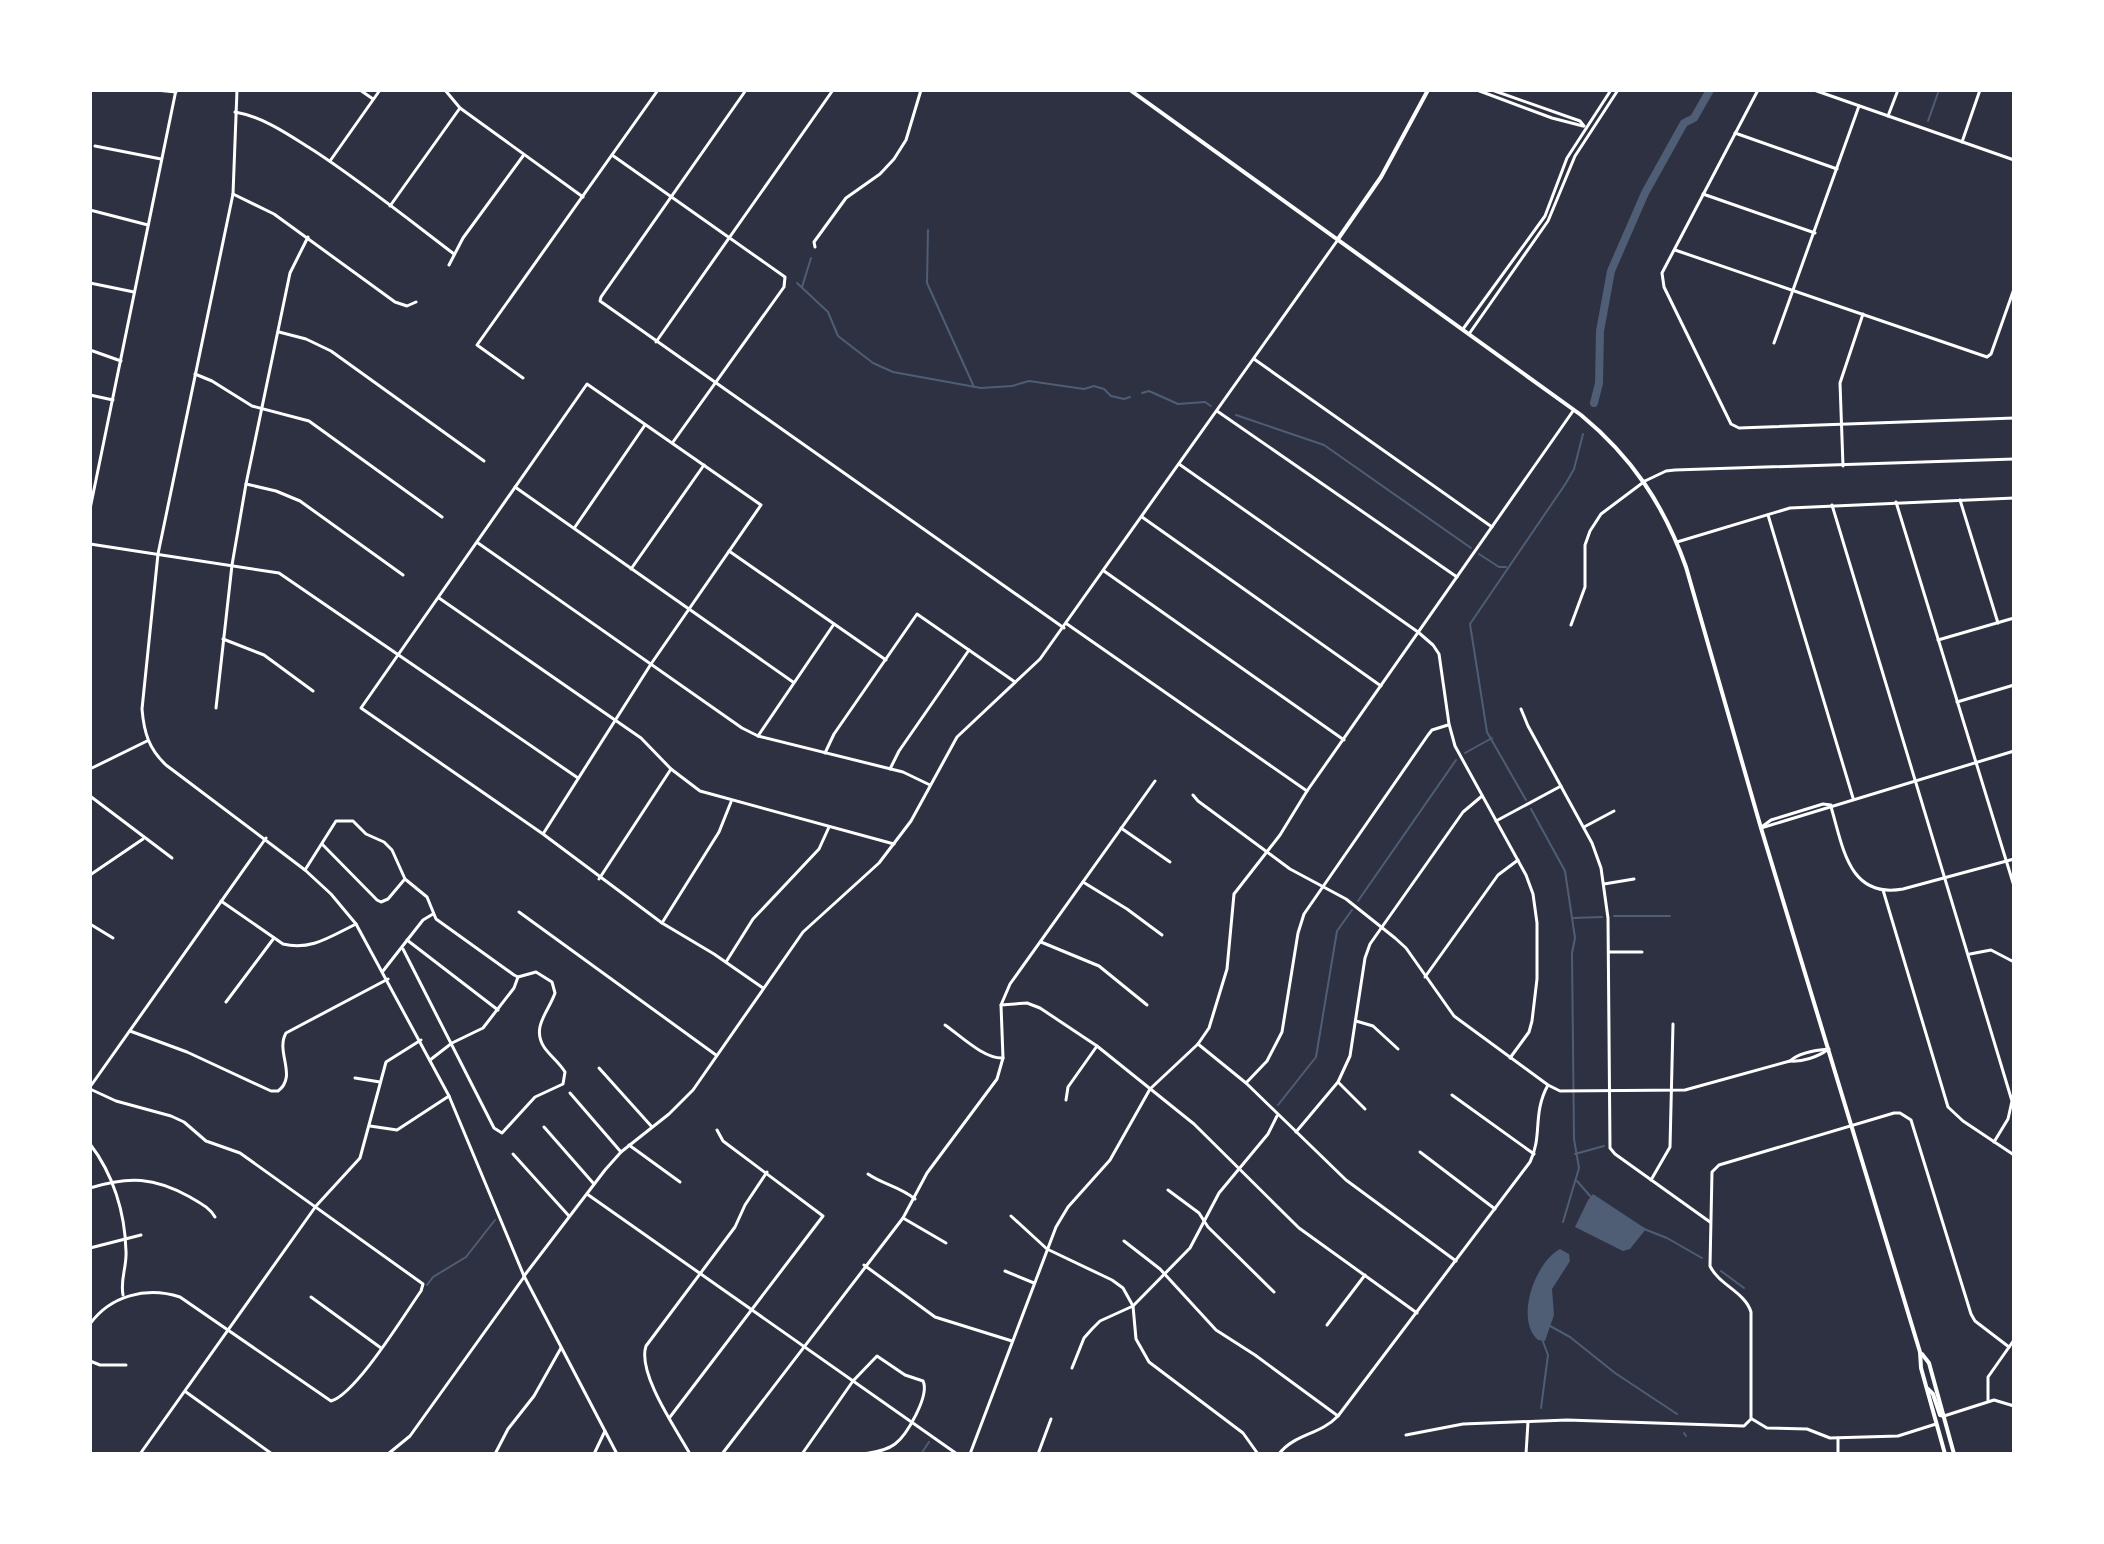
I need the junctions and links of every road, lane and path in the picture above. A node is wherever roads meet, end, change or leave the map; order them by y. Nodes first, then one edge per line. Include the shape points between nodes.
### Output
1 (156, 90) edge
2 (237, 90) edge
3 (360, 90) edge
4 (380, 90) edge
5 (445, 90) edge
6 (658, 90) edge
7 (746, 90) edge
8 (833, 90) edge
9 (921, 90) edge
10 (1130, 90) edge
11 (1428, 90) edge
12 (1477, 90) edge
13 (1492, 90) edge
14 (1611, 90) edge
15 (1618, 90) edge
16 (1758, 90) edge
17 (1814, 90) edge
18 (1898, 90) edge
19 (1980, 90) edge
20 (176, 91) edge
21 (373, 99) junction
22 (1859, 106) junction
23 (460, 108) junction
24 (235, 112) junction
25 (1888, 116) junction
26 (1585, 127) junction
27 (1591, 131) junction
28 (1735, 133) junction
29 (1962, 142) junction
30 (95, 146) dead end
31 (524, 154) junction
32 (612, 155) junction
33 (161, 159) junction
34 (2014, 160) edge
35 (330, 161) junction
36 (1837, 169) junction
37 (233, 194) junction
38 (1703, 194) junction
39 (671, 196) junction
40 (583, 197) junction
41 (390, 206) junction
42 (90, 210) edge
43 (148, 225) junction
44 (1537, 233) junction
45 (1815, 233) junction
46 (308, 237) junction
47 (730, 237) junction
48 (1338, 239) junction
49 (815, 247) dead end
50 (1673, 249) junction
51 (454, 254) junction
52 (449, 265) dead end
53 (1507, 268) junction
54 (1512, 272) junction
55 (90, 283) edge
56 (2014, 289) edge
57 (1794, 291) junction
58 (134, 292) junction
59 (1487, 295) junction
60 (1493, 299) junction
61 (416, 302) dead end
62 (1863, 314) junction
63 (1463, 329) junction
64 (279, 332) junction
65 (1469, 334) junction
66 (656, 342) junction
67 (1774, 343) dead end
68 (90, 350) edge
69 (1254, 359) junction
70 (121, 361) junction
71 (195, 374) junction
72 (523, 378) dead end
73 (715, 384) junction
74 (90, 395) edge
75 (113, 400) junction
76 (263, 409) junction
77 (1574, 410) junction
78 (1217, 411) junction
79 (2014, 418) edge
80 (645, 425) junction
81 (1841, 425) junction
82 (672, 443) junction
83 (2014, 459) edge
84 (484, 461) dead end
85 (1179, 464) junction
86 (704, 465) junction
87 (1843, 466) junction
88 (1645, 481) junction
89 (246, 484) junction
90 (515, 487) junction
91 (2014, 498) edge
92 (1960, 500) junction
93 (1896, 502) junction
94 (1832, 505) junction
95 (90, 508) edge
96 (1767, 514) junction
97 (442, 517) dead end
98 (1142, 517) junction
99 (1492, 527) junction
100 (574, 528) junction
101 (476, 542) junction
102 (1677, 542) junction
103 (90, 544) edge
104 (729, 551) junction
105 (158, 554) junction
106 (232, 565) junction
107 (631, 569) junction
108 (1104, 571) junction
109 (403, 575) dead end
110 (1457, 577) junction
111 (439, 598) junction
112 (689, 609) junction
113 (2014, 618) edge
114 (1998, 623) junction
115 (834, 624) junction
116 (1571, 625) dead end
117 (1065, 626) junction
118 (1418, 632) junction
119 (223, 639) junction
120 (1938, 640) junction
121 (969, 650) junction
122 (399, 653) junction
123 (886, 660) junction
124 (651, 664) junction
125 (793, 682) junction
126 (1015, 682) junction
127 (2014, 685) edge
128 (1381, 686) junction
129 (313, 691) dead end
130 (1957, 702) junction
131 (216, 708) dead end
132 (1521, 709) dead end
133 (615, 721) junction
134 (1449, 724) junction
135 (758, 736) junction
136 (1344, 740) junction
137 (147, 741) junction
138 (2014, 751) edge
139 (825, 753) junction
140 (1975, 762) junction
141 (90, 769) edge
142 (671, 769) junction
143 (890, 769) junction
144 (578, 778) junction
145 (1155, 781) dead end
146 (1915, 781) junction
147 (930, 785) junction
148 (1561, 786) junction
149 (1307, 791) junction
150 (1193, 795) dead end
151 (1482, 796) junction
152 (91, 798) edge
153 (1853, 798) junction
154 (731, 801) junction
155 (1831, 805) junction
156 (1614, 811) dead end
157 (1792, 814) junction
158 (1794, 820) junction
159 (1496, 821) junction
160 (829, 827) junction
161 (1584, 827) junction
162 (1121, 828) junction
163 (1761, 828) junction
164 (543, 834) junction
165 (144, 838) junction
166 (266, 838) junction
167 (322, 844) junction
168 (894, 844) junction
169 (1266, 851) junction
170 (172, 858) dead end
171 (2014, 859) edge
172 (1518, 860) junction
173 (2005, 860) junction
174 (1170, 862) dead end
175 (305, 870) junction
176 (90, 875) edge
177 (1945, 878) junction
178 (405, 879) junction
179 (599, 879) junction
180 (1634, 879) dead end
181 (1083, 882) junction
182 (1604, 884) junction
183 (1323, 886) junction
184 (2014, 886) edge
185 (1883, 890) junction
186 (221, 901) junction
187 (519, 912) dead end
188 (433, 914) junction
189 (662, 923) junction
190 (90, 924) edge
191 (356, 924) junction
192 (1381, 926) junction
193 (1162, 935) dead end
194 (113, 938) dead end
195 (274, 938) junction
196 (407, 940) junction
197 (1041, 942) junction
198 (403, 949) junction
199 (1609, 952) junction
200 (1642, 952) dead end
201 (1968, 954) junction
202 (726, 962) junction
203 (2014, 962) edge
204 (383, 971) junction
205 (518, 977) junction
206 (1425, 977) junction
207 (388, 979) junction
208 (763, 988) junction
209 (226, 1002) dead end
210 (1001, 1005) junction
211 (1147, 1005) dead end
212 (498, 1010) junction
213 (1356, 1021) junction
214 (1673, 1024) dead end
215 (945, 1025) dead end
216 (130, 1031) junction
217 (421, 1040) junction
218 (452, 1043) junction
219 (1198, 1044) junction
220 (1097, 1046) junction
221 (1398, 1049) dead end
222 (1829, 1049) junction
223 (718, 1056) junction
224 (1003, 1058) junction
225 (1510, 1058) junction
226 (430, 1060) junction
227 (599, 1068) dead end
228 (355, 1078) dead end
229 (380, 1082) junction
230 (1338, 1082) junction
231 (1246, 1083) junction
232 (1548, 1085) junction
233 (90, 1088) edge
234 (1150, 1089) junction
235 (1608, 1092) junction
236 (1671, 1092) junction
237 (570, 1093) dead end
238 (1452, 1095) dead end
239 (449, 1096) junction
240 (1066, 1100) dead end
241 (1365, 1109) dead end
242 (1278, 1114) junction
243 (1852, 1125) junction
244 (370, 1126) junction
245 (544, 1127) dead end
246 (652, 1127) junction
247 (717, 1130) dead end
248 (1296, 1132) junction
249 (1994, 1142) junction
250 (90, 1144) edge
251 (629, 1145) junction
252 (621, 1152) junction
253 (1420, 1152) dead end
254 (513, 1154) dead end
255 (1534, 1154) junction
256 (2014, 1155) edge
257 (1238, 1168) junction
258 (767, 1172) junction
259 (868, 1174) dead end
260 (1651, 1180) junction
261 (113, 1181) junction
262 (680, 1182) dead end
263 (594, 1184) junction
264 (90, 1188) edge
265 (1168, 1190) dead end
266 (587, 1193) junction
267 (915, 1199) junction
268 (316, 1206) junction
269 (1495, 1209) junction
270 (569, 1216) junction
271 (1011, 1216) dead end
272 (215, 1217) dead end
273 (903, 1218) junction
274 (1204, 1221) junction
275 (1711, 1222) junction
276 (141, 1235) dead end
277 (124, 1238) junction
278 (1124, 1241) dead end
279 (946, 1243) dead end
280 (90, 1248) edge
281 (1047, 1249) junction
282 (1456, 1261) junction
283 (864, 1265) junction
284 (1005, 1271) dead end
285 (700, 1272) junction
286 (1165, 1275) junction
287 (1365, 1275) junction
288 (524, 1276) junction
289 (1034, 1283) junction
290 (1274, 1292) dead end
291 (123, 1297) junction
292 (311, 1297) dead end
293 (1133, 1306) junction
294 (752, 1310) junction
295 (1417, 1313) junction
296 (90, 1324) edge
297 (1327, 1325) dead end
298 (230, 1330) junction
299 (2014, 1340) edge
300 (1012, 1341) junction
301 (802, 1345) junction
302 (2009, 1347) junction
303 (381, 1348) junction
304 (561, 1348) junction
305 (1920, 1352) junction
306 (90, 1361) edge
307 (126, 1365) dead end
308 (1072, 1368) dead end
309 (853, 1381) junction
310 (1926, 1387) junction
311 (186, 1392) junction
312 (1988, 1400) junction
313 (2014, 1406) edge
314 (1338, 1416) junction
315 (1944, 1416) junction
316 (670, 1417) junction
317 (1051, 1419) dead end
318 (1751, 1419) junction
319 (912, 1422) junction
320 (1528, 1422) junction
321 (1936, 1424) junction
322 (605, 1431) junction
323 (1406, 1435) dead end
324 (1838, 1438) junction
325 (140, 1454) edge
326 (272, 1454) edge
327 (388, 1454) edge
328 (495, 1454) edge
329 (594, 1454) edge
330 (617, 1454) edge
331 (690, 1454) edge
332 (722, 1454) edge
333 (802, 1454) edge
334 (864, 1454) edge
335 (957, 1454) edge
336 (970, 1454) edge
337 (1038, 1454) edge
338 (1258, 1454) edge
339 (1279, 1454) edge
340 (1526, 1454) edge
341 (1838, 1454) edge
342 (1945, 1454) edge
343 (1954, 1454) edge

1 - 20 street
2 - 24 street
3 - 21 street
4 - 21 street
5 - 23 street
6 - 32 street
7 - 39 street
8 - 47 street
9 - 49 street via 906,140 894,159 846,198
10 - 48 main road
11 - 48 main road via 1381,177
12 - 26 street
13 - 26 street
14 - 26 street
15 - 27 street
16 - 28 street
17 - 22 street
18 - 25 street
19 - 29 street
20 - 33 street
21 - 35 street
22 - 25 street
22 - 36 street
23 - 31 street
23 - 41 street
24 - 35 street via 266,122
24 - 37 street
25 - 29 street
26 - 27 street
26 - 44 street
27 - 44 street via 1552,215
28 - 36 street
28 - 38 street
29 - 34 street
30 - 33 street
31 - 40 street
31 - 51 street
32 - 39 street
32 - 40 street
33 - 43 street
35 - 41 street
36 - 45 street
37 - 46 street
37 - 71 street
38 - 45 street
38 - 50 street
39 - 47 street
39 - 66 street via 600,301
40 - 72 street via 477,345
41 - 51 street
42 - 43 street
43 - 58 street
44 - 53 street
44 - 54 street
45 - 57 street
46 - 61 street via 395,302
46 - 64 street via 290,273
47 - 66 street
47 - 73 street via 783,274 785,282
48 - 63 main road
48 - 69 street
50 - 57 street
50 - 81 street via 1662,273 1664,287 1731,424
51 - 52 street
53 - 54 street
53 - 59 street
54 - 60 street
55 - 58 street
56 - 62 street via 1989,356
57 - 62 street
57 - 67 street
58 - 70 street
59 - 60 street
59 - 63 street
60 - 65 street
62 - 81 street via 1841,377
63 - 65 main road
64 - 76 street
64 - 84 street via 331,351
65 - 77 main road
66 - 73 street
68 - 70 street
69 - 78 street
69 - 99 street
70 - 75 street
71 - 76 street
71 - 105 street
73 - 82 street
73 - 117 street
74 - 75 street
75 - 95 street
76 - 89 street
76 - 97 street via 316,425
77 - 88 main road
77 - 99 street
78 - 85 street
78 - 110 street
79 - 81 street
80 - 82 street
80 - 90 street via 587,384
80 - 100 street
81 - 87 street
82 - 86 street
83 - 87 street
85 - 98 street
85 - 118 street
86 - 104 street via 761,505
86 - 107 street
87 - 88 street via 1675,470
88 - 102 main road
88 - 116 street via 1601,514 1590,531 1585,587
89 - 106 street
89 - 109 street via 300,501
90 - 100 street
90 - 101 street
91 - 92 street
92 - 93 street
92 - 114 street
93 - 94 street
93 - 120 street
94 - 96 street
94 - 146 street
96 - 102 street
96 - 153 street
98 - 108 street
98 - 128 street
99 - 110 street
100 - 107 street
101 - 111 street
101 - 124 street
102 - 163 main road
103 - 105 street
104 - 112 street
104 - 115 street
105 - 106 street
105 - 137 street via 142,709
106 - 119 street
106 - 122 street via 292,580
107 - 112 street
108 - 117 street
108 - 136 street
110 - 118 street
111 - 122 street
111 - 133 street
112 - 124 street
112 - 125 street
113 - 114 street
114 - 120 street
115 - 123 street
115 - 125 street
117 - 126 street
117 - 149 street
118 - 128 street
118 - 134 street via 1439,654
119 - 129 street via 264,655
119 - 131 street
120 - 130 street
121 - 123 street via 917,614
121 - 126 street
121 - 143 street
122 - 144 street
122 - 164 street via 361,708
123 - 139 street
124 - 133 street
124 - 135 street
125 - 135 street
126 - 147 street via 957,737
127 - 130 street
128 - 136 street
130 - 140 street
132 - 148 street
133 - 142 street via 641,738
133 - 144 street
134 - 151 street
134 - 183 street via 1428,735
135 - 139 street
136 - 149 street
137 - 141 street
137 - 166 street via 187,783
138 - 140 street
139 - 143 street
140 - 146 street
140 - 173 street
142 - 154 street via 700,791
142 - 179 street
143 - 147 street
144 - 164 street
145 - 162 street
146 - 153 street
146 - 177 street
147 - 168 street
148 - 159 street
148 - 161 street
149 - 169 street
150 - 169 street
151 - 159 street
151 - 192 street via 1463,812
152 - 165 street
153 - 155 street
154 - 160 street
154 - 189 street via 719,832
155 - 157 street
155 - 158 street
155 - 185 street via 1853,872
156 - 161 street
157 - 158 street
157 - 163 street
158 - 163 street
159 - 172 street
160 - 168 street
160 - 202 street via 819,849 753,919
161 - 182 street
162 - 174 street
162 - 181 street
163 - 222 main road
164 - 179 street
165 - 170 street
165 - 176 street
166 - 175 street
166 - 186 street
167 - 175 street
167 - 178 street via 377,900 388,899
167 - 178 street via 336,821 353,821 397,856
168 - 208 street via 809,926
169 - 183 street
169 - 219 street via 1234,894 1227,969 1212,1019
171 - 173 street
172 - 206 street via 1498,875
172 - 225 street via 1536,910 1537,979 1529,1032
173 - 177 street
173 - 184 street
175 - 191 street
177 - 185 street
177 - 201 street
178 - 188 street via 427,897
179 - 189 street
180 - 182 street
181 - 193 street
181 - 197 street
182 - 199 street
183 - 192 street
183 - 231 street via 1298,933 1278,1043
185 - 249 street via 1948,1107
186 - 195 street
186 - 216 street
187 - 223 street
188 - 196 street
188 - 205 street
189 - 202 street
190 - 194 street
191 - 195 street via 312,946 291,946
191 - 204 street
192 - 206 street via 1406,948
192 - 213 street via 1365,958
195 - 209 street
196 - 198 street
196 - 212 street
197 - 210 street
197 - 211 street via 1099,966
198 - 204 street
198 - 218 street
199 - 200 street
199 - 235 street
201 - 203 street via 1991,950
201 - 249 street via 2012,1101
202 - 208 street
204 - 207 street
205 - 212 street
205 - 218 street via 536,972 552,982 555,993 539,1031 545,1049 565,1072 563,1084 535,1097 500,1133
206 - 225 street via 1454,1016
207 - 216 street via 286,1033 282,1047 288,1079 278,1091
207 - 217 street
208 - 223 street
210 - 220 street via 1040,1008
210 - 224 street
212 - 218 street via 475,1034
213 - 221 street via 1373,1026
213 - 230 street via 1350,1056
214 - 236 street
215 - 224 street via 986,1053
216 - 233 street
217 - 226 street
217 - 229 street via 386,1062
218 - 226 street
219 - 231 street
219 - 234 street
220 - 234 street
220 - 240 street via 1068,1087
222 - 236 street via 1797,1062
222 - 243 main road
223 - 246 street via 679,1104
224 - 267 street via 997,1079 927,1173
225 - 232 street
226 - 239 street
227 - 246 street
228 - 229 street
229 - 244 street
230 - 241 street
230 - 248 street
231 - 242 street
232 - 235 street via 1567,1092
232 - 255 street via 1538,1105
233 - 268 street via 184,1122 206,1141 240,1153
234 - 257 street
234 - 281 street via 1110,1160 1062,1215
235 - 236 street
235 - 260 street via 1610,1148
236 - 260 street via 1670,1147
237 - 252 street
238 - 255 street
239 - 244 street via 397,1130
239 - 288 street
242 - 248 street
242 - 257 street
243 - 275 street via 1715,1167
243 - 302 street via 1894,1113 1911,1120 1968,1306 1975,1321
243 - 305 main road
244 - 268 street via 352,1169
245 - 263 street
246 - 251 street
247 - 258 street via 723,1141
248 - 282 street via 1346,1180
249 - 256 street
250 - 261 street
251 - 252 street
251 - 262 street
252 - 263 street
253 - 269 street
254 - 270 street
255 - 269 street
257 - 274 street
257 - 287 street via 1299,1228
258 - 285 street via 735,1227
258 - 294 street via 823,1216
259 - 267 street
260 - 275 street
261 - 264 street
261 - 272 street via 159,1182 199,1202
261 - 277 street
263 - 266 street
265 - 274 street
266 - 270 street
266 - 285 street
267 - 273 street
268 - 298 street
268 - 303 street via 423,1284
269 - 282 street
270 - 288 street
271 - 281 street
273 - 279 street
273 - 283 street
274 - 286 street via 1190,1248
274 - 290 street
275 - 318 street via 1710,1266 1750,1306
276 - 277 street
277 - 280 street
277 - 291 street
278 - 286 street
281 - 289 street
281 - 293 street via 1112,1280
282 - 295 street
283 - 300 street via 935,1317
283 - 301 street
284 - 289 street
285 - 294 street
285 - 316 street via 643,1353
286 - 293 street
286 - 314 street via 1216,1330
287 - 295 street
287 - 297 street
288 - 304 street
288 - 327 street via 410,1436
289 - 300 street
291 - 296 street
291 - 298 street via 180,1297
292 - 303 street
293 - 308 street via 1092,1329
293 - 338 street via 1136,1339 1149,1362 1243,1433
294 - 301 street
294 - 316 street
295 - 314 street
298 - 303 street via 331,1401 349,1390
298 - 311 street
299 - 302 street
300 - 336 street
301 - 309 street
301 - 332 street
302 - 312 street via 1988,1377
304 - 322 street
304 - 328 street
305 - 310 main road
305 - 315 main road via 1929,1363
306 - 307 street
309 - 319 street
309 - 319 street via 877,1356 923,1381 926,1392
309 - 333 street
310 - 315 main road
310 - 321 main road
311 - 325 street
311 - 326 street
312 - 313 street
312 - 315 street
314 - 339 street via 1318,1432 1293,1440
315 - 343 main road
316 - 331 street
317 - 337 street
318 - 320 street via 1739,1426
318 - 324 street via 1767,1428 1807,1429
319 - 334 street via 894,1445
319 - 335 street
320 - 323 street via 1463,1424
320 - 340 street
321 - 324 street via 1898,1436
321 - 342 main road
322 - 329 street
322 - 330 street
324 - 341 street

